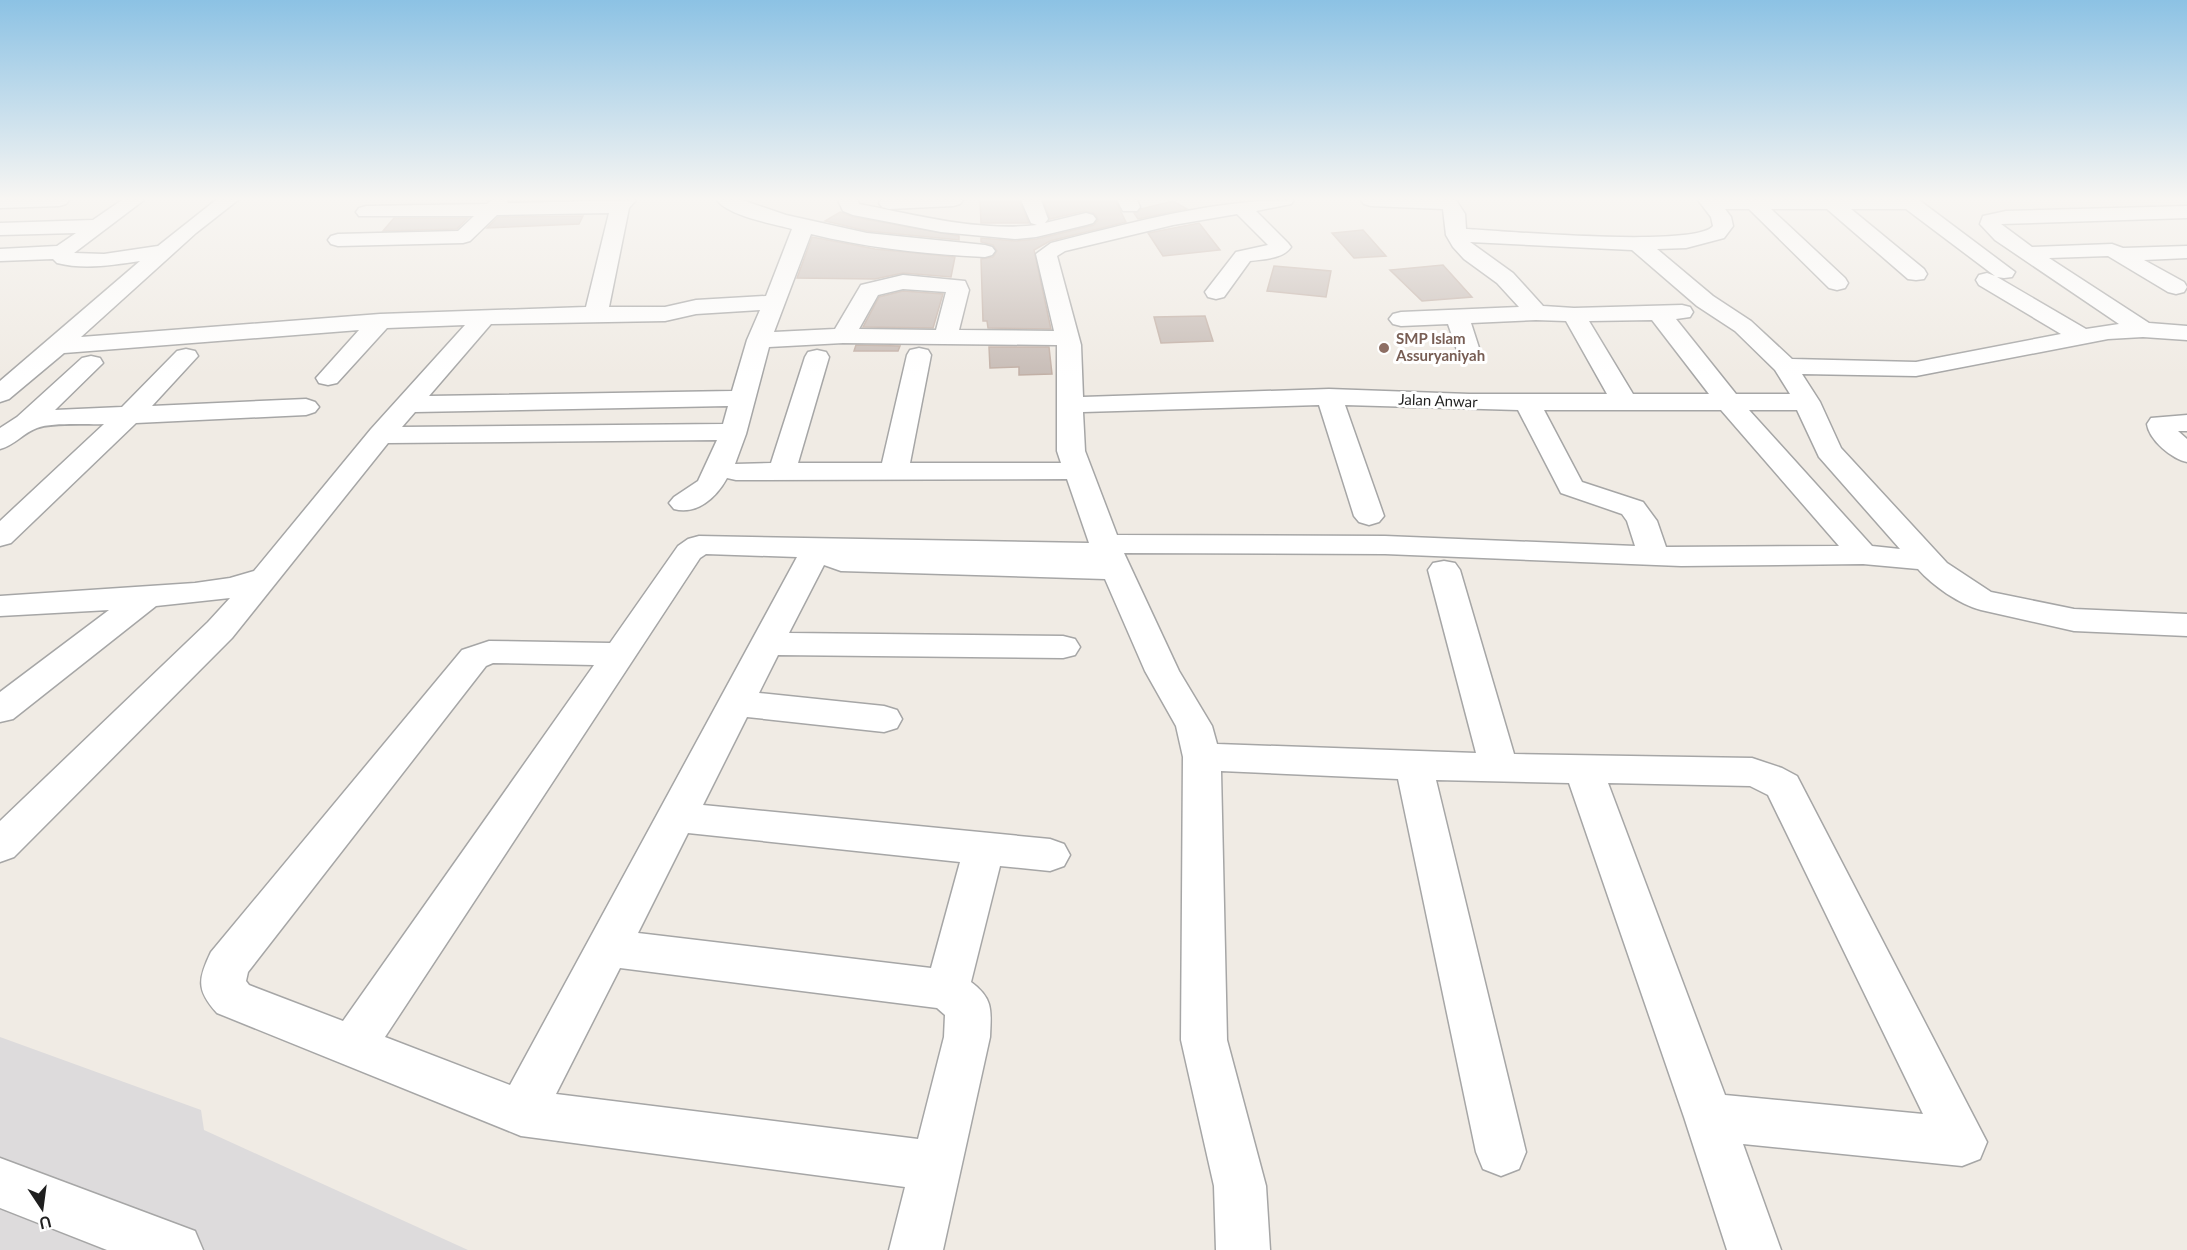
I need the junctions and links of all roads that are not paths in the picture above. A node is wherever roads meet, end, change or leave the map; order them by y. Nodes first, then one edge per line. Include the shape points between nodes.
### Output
1 (64, 258) edge
2 (115, 258) edge
3 (156, 258) edge
4 (610, 258) edge
5 (795, 258) edge
6 (919, 258) edge
7 (1029, 258) edge
8 (1240, 258) edge
9 (1475, 258) edge
10 (1655, 258) edge
11 (1811, 258) edge
12 (1897, 258) edge
13 (1974, 258) edge
14 (2036, 258) edge
15 (2127, 258) edge
16 (1916, 274) dead end
17 (903, 282) junction
18 (1837, 283) dead end
19 (2176, 286) dead end
20 (1216, 292) dead end
21 (775, 302) junction
22 (1717, 311) junction
23 (1658, 312) junction
24 (1536, 313) junction
25 (596, 314) junction
26 (1574, 315) junction
27 (486, 316) junction
28 (1458, 318) junction
29 (1401, 319) dead end
30 (380, 321) junction
31 (2143, 330) junction
32 (2187, 333) edge
33 (843, 336) junction
34 (2083, 337) junction
35 (945, 338) junction
36 (1067, 338) junction
37 (759, 340) junction
38 (57, 346) junction
39 (1468, 351) dead end
40 (919, 355) dead end
41 (186, 356) dead end
42 (817, 357) dead end
43 (91, 363) dead end
44 (1785, 366) junction
45 (328, 378) dead end
46 (0, 394) edge
47 (1329, 397) junction
48 (743, 398) junction
49 (1807, 402) junction
50 (1527, 403) junction
51 (1625, 403) junction
52 (1729, 403) junction
53 (407, 404) junction
54 (1069, 405) junction
55 (306, 407) dead end
56 (129, 415) junction
57 (27, 422) junction
58 (2187, 423) edge
59 (732, 432) junction
60 (380, 435) junction
61 (0, 441) edge
62 (2187, 454) edge
63 (894, 471) junction
64 (1078, 471) junction
65 (736, 472) dead end
66 (782, 472) junction
67 (684, 503) dead end
68 (1369, 516) dead end
69 (0, 537) edge
70 (817, 549) junction
71 (1110, 555) junction
72 (1863, 555) junction
73 (1653, 556) junction
74 (1926, 560) junction
75 (1444, 570) dead end
76 (265, 578) junction
77 (148, 597) junction
78 (0, 606) edge
79 (2187, 625) edge
80 (767, 644) junction
81 (1063, 647) dead end
82 (619, 654) junction
83 (736, 704) junction
84 (0, 710) edge
85 (884, 719) dead end
86 (1202, 757) junction
87 (1414, 766) junction
88 (1499, 768) junction
89 (1584, 770) junction
90 (676, 817) junction
91 (0, 846) edge
92 (984, 848) junction
93 (1050, 855) dead end
94 (608, 948) junction
95 (947, 990) junction
96 (353, 1046) junction
97 (521, 1113) junction
98 (1709, 1117) junction
99 (1502, 1152) dead end
100 (936, 1166) junction
101 (0, 1183) edge
102 (176, 1250) edge
103 (916, 1250) edge
104 (1243, 1250) edge
105 (1754, 1250) edge

1 - 2 street
3 - 38 street
4 - 25 street
5 - 21 street
6 - 17 street
7 - 36 street
8 - 20 street
9 - 24 street via 1504,278
10 - 22 street
11 - 18 street
12 - 16 street
13 - 34 street
14 - 31 street
15 - 19 street
17 - 33 street via 869,290
17 - 35 street via 957,286
21 - 25 street via 696,307 665,314
21 - 37 street
22 - 23 street
22 - 44 street via 1743,326
23 - 26 street
23 - 52 street
24 - 26 street
24 - 28 street
25 - 27 street
26 - 51 street
27 - 30 street
27 - 53 street
28 - 29 street
28 - 39 street
30 - 38 street
30 - 45 street
31 - 32 street
31 - 34 street
33 - 35 street
33 - 37 street
34 - 44 street via 1916,369
35 - 36 street
36 - 54 street
37 - 48 street
38 - 46 street
40 - 63 street
41 - 56 street
42 - 66 street
43 - 57 street
44 - 49 street
47 - 50 street, Jalan Anwar
47 - 54 street, Jalan Anwar
47 - 68 street
48 - 53 street
48 - 59 street
49 - 52 street, Jalan Anwar
49 - 74 street via 1829,451
50 - 51 street, Jalan Anwar
50 - 73 street via 1571,487 1634,506
51 - 52 street, Jalan Anwar
52 - 72 street
53 - 60 street
54 - 64 street via 1071,451
55 - 56 street
56 - 57 street via 52,417
56 - 69 street
57 - 61 street
58 - 62 street via 2160,424 2161,430
59 - 60 street
59 - 67 street via 710,485
60 - 76 street
63 - 64 street
63 - 66 street
64 - 71 street
65 - 66 street
70 - 71 street
70 - 80 street
70 - 82 street via 699,545 689,552
71 - 73 street via 1385,545
71 - 86 street via 1162,671 1194,726
72 - 73 street
72 - 74 street
74 - 79 street via 1981,600 2074,620
75 - 88 street
76 - 77 street via 216,591
76 - 91 street via 220,630
77 - 78 street
77 - 84 street
80 - 81 street
80 - 83 street
82 - 96 street
82 - 96 street via 489,652 474,658 227,964 222,987 234,999
83 - 85 street
83 - 90 street
86 - 87 street
86 - 104 street via 1204,1040 1240,1186
87 - 88 street
87 - 99 street
88 - 89 street
89 - 98 street
89 - 98 street via 1752,772 1783,786 1962,1142
90 - 92 street
90 - 94 street
92 - 93 street
92 - 95 street
94 - 95 street
94 - 97 street
95 - 100 street via 968,1006 967,1037
96 - 97 street
97 - 100 street
98 - 105 street
100 - 103 street
101 - 102 street

